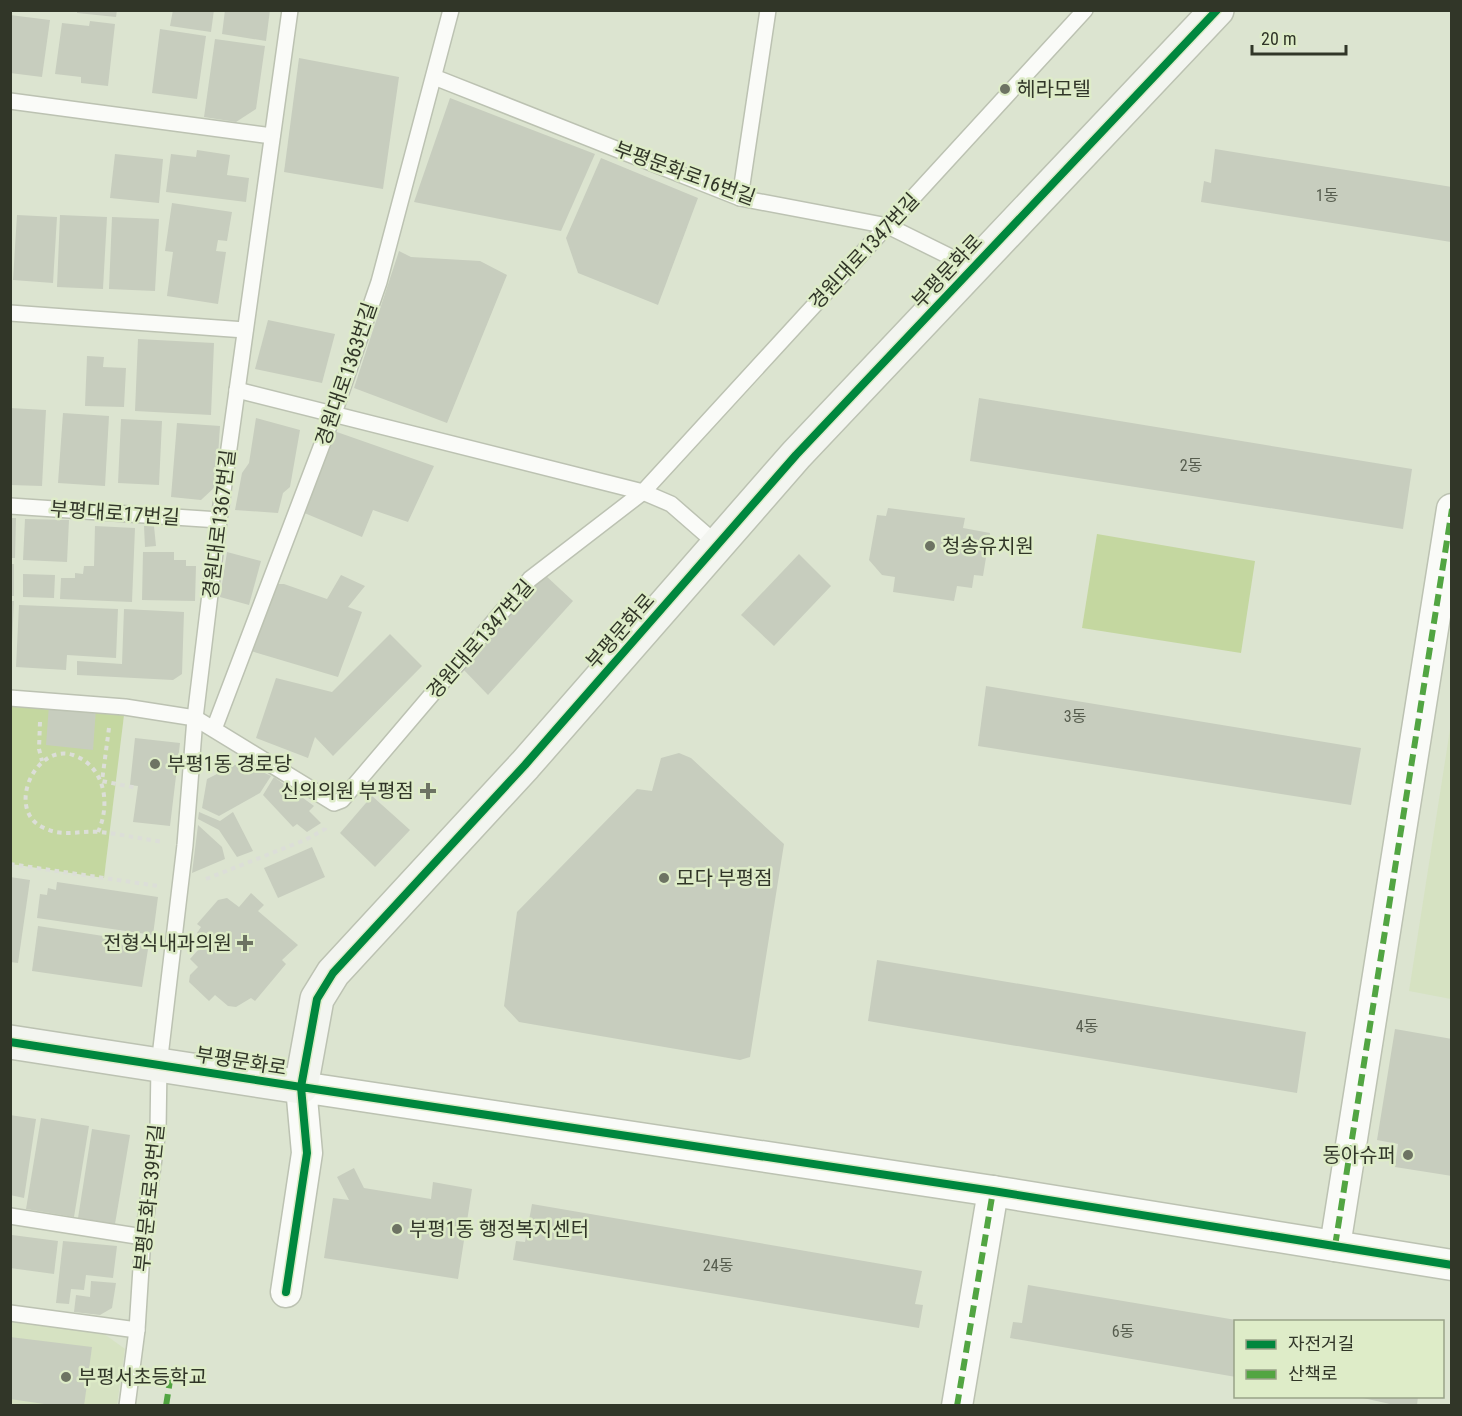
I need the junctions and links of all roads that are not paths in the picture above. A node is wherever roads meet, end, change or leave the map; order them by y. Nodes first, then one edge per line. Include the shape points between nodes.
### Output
1 (290, 10) edge
2 (451, 10) edge
3 (768, 10) edge
4 (1085, 10) edge
5 (1217, 10) edge
6 (434, 76) junction
7 (10, 101) edge
8 (272, 136) junction
9 (740, 198) junction
10 (888, 226) junction
11 (972, 268) junction
12 (10, 313) edge
13 (245, 330) junction
14 (237, 390) junction
15 (334, 413) junction
16 (644, 492) junction
17 (10, 506) edge
18 (1452, 508) edge
19 (219, 520) junction
20 (718, 544) junction
21 (10, 698) edge
22 (195, 718) junction
23 (213, 729) junction
24 (10, 1042) edge
25 (159, 1065) junction
26 (301, 1087) junction
27 (993, 1191) junction
28 (10, 1216) edge
29 (144, 1237) junction
30 (1335, 1246) junction
31 (1452, 1265) edge
32 (286, 1292) dead end
33 (10, 1314) edge
34 (137, 1330) junction
35 (127, 1406) edge
36 (957, 1406) edge

1 - 8 lane, 경원대로1367번길
2 - 6 lane, 경원대로1363번길
3 - 9 lane
4 - 10 lane, 경원대로1347번길
5 - 11 street, 부평문화로
6 - 9 lane, 부평문화로16번길
6 - 15 lane, 경원대로1363번길 via 379,282
7 - 8 lane
8 - 13 lane, 경원대로1367번길
9 - 10 lane, 부평문화로16번길
10 - 11 lane, 부평문화로16번길
10 - 16 lane, 경원대로1347번길
11 - 20 street, 부평문화로
12 - 13 lane
13 - 14 lane, 경원대로1367번길
14 - 15 lane
14 - 19 lane, 경원대로1367번길
15 - 16 lane
15 - 23 lane, 경원대로1363번길
16 - 20 lane via 671,504
16 - 23 lane, 경원대로1347번길 via 530,579 342,800 334,803
17 - 19 lane, 부평대로17번길
18 - 30 street
19 - 22 lane, 경원대로1367번길
20 - 26 street, 부평문화로 via 525,765 333,973 317,999
21 - 22 lane
22 - 23 lane
22 - 25 lane, 경원대로1367번길 via 185,845
24 - 25 street, 부평문화로
25 - 26 street, 부평문화로
25 - 29 lane, 부평문화로39번길 via 158,1130
26 - 27 street
26 - 32 street via 308,1153
27 - 30 street
27 - 36 street
28 - 29 lane
29 - 34 lane, 부평문화로39번길
30 - 31 street
33 - 34 lane
34 - 35 lane, 부평문화로39번길

